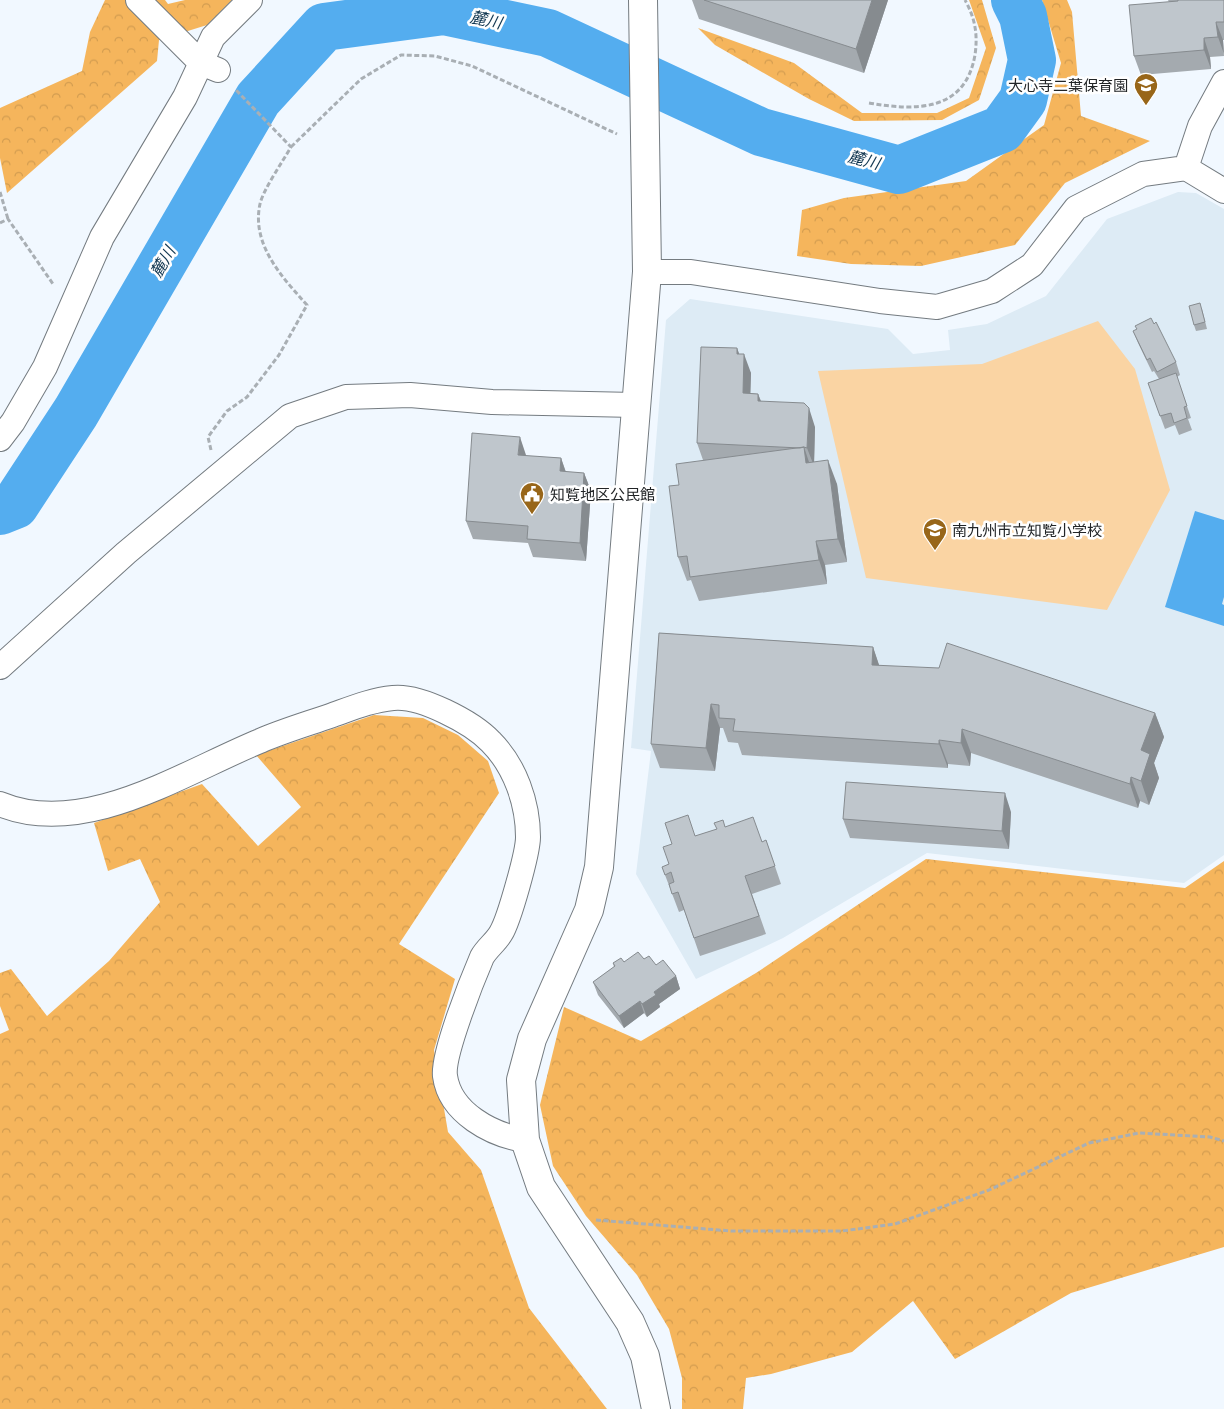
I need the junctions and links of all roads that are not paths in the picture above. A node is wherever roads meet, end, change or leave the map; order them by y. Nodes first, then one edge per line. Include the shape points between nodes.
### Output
1 (138, 0) edge
2 (250, 0) edge
3 (641, 4) edge
4 (209, 67) junction
5 (1224, 82) edge
6 (1186, 168) junction
7 (1224, 191) edge
8 (648, 272) junction
9 (635, 405) junction
10 (0, 439) edge
11 (3, 661) edge
12 (0, 804) edge
13 (525, 1140) junction
14 (656, 1409) edge

1 - 4 street
2 - 4 street via 213,37
3 - 8 street
4 - 10 street via 185,97 102,236 45,367
5 - 6 street via 1200,126
6 - 7 street
6 - 8 street via 1143,174 1076,208 1032,265 992,291 938,307 880,302 690,272
8 - 9 street
9 - 11 street via 492,402 410,395 346,397 290,416
9 - 13 street via 599,867 589,910 532,1039 521,1080
12 - 13 street via 46,814 106,805 152,789 260,740 360,705 395,697 427,704 464,720 490,741 508,763 521,791 528,838 515,893 501,933 483,955 454,1033 445,1075 453,1097 476,1122 496,1133
13 - 14 street via 542,1187 630,1322 645,1356

